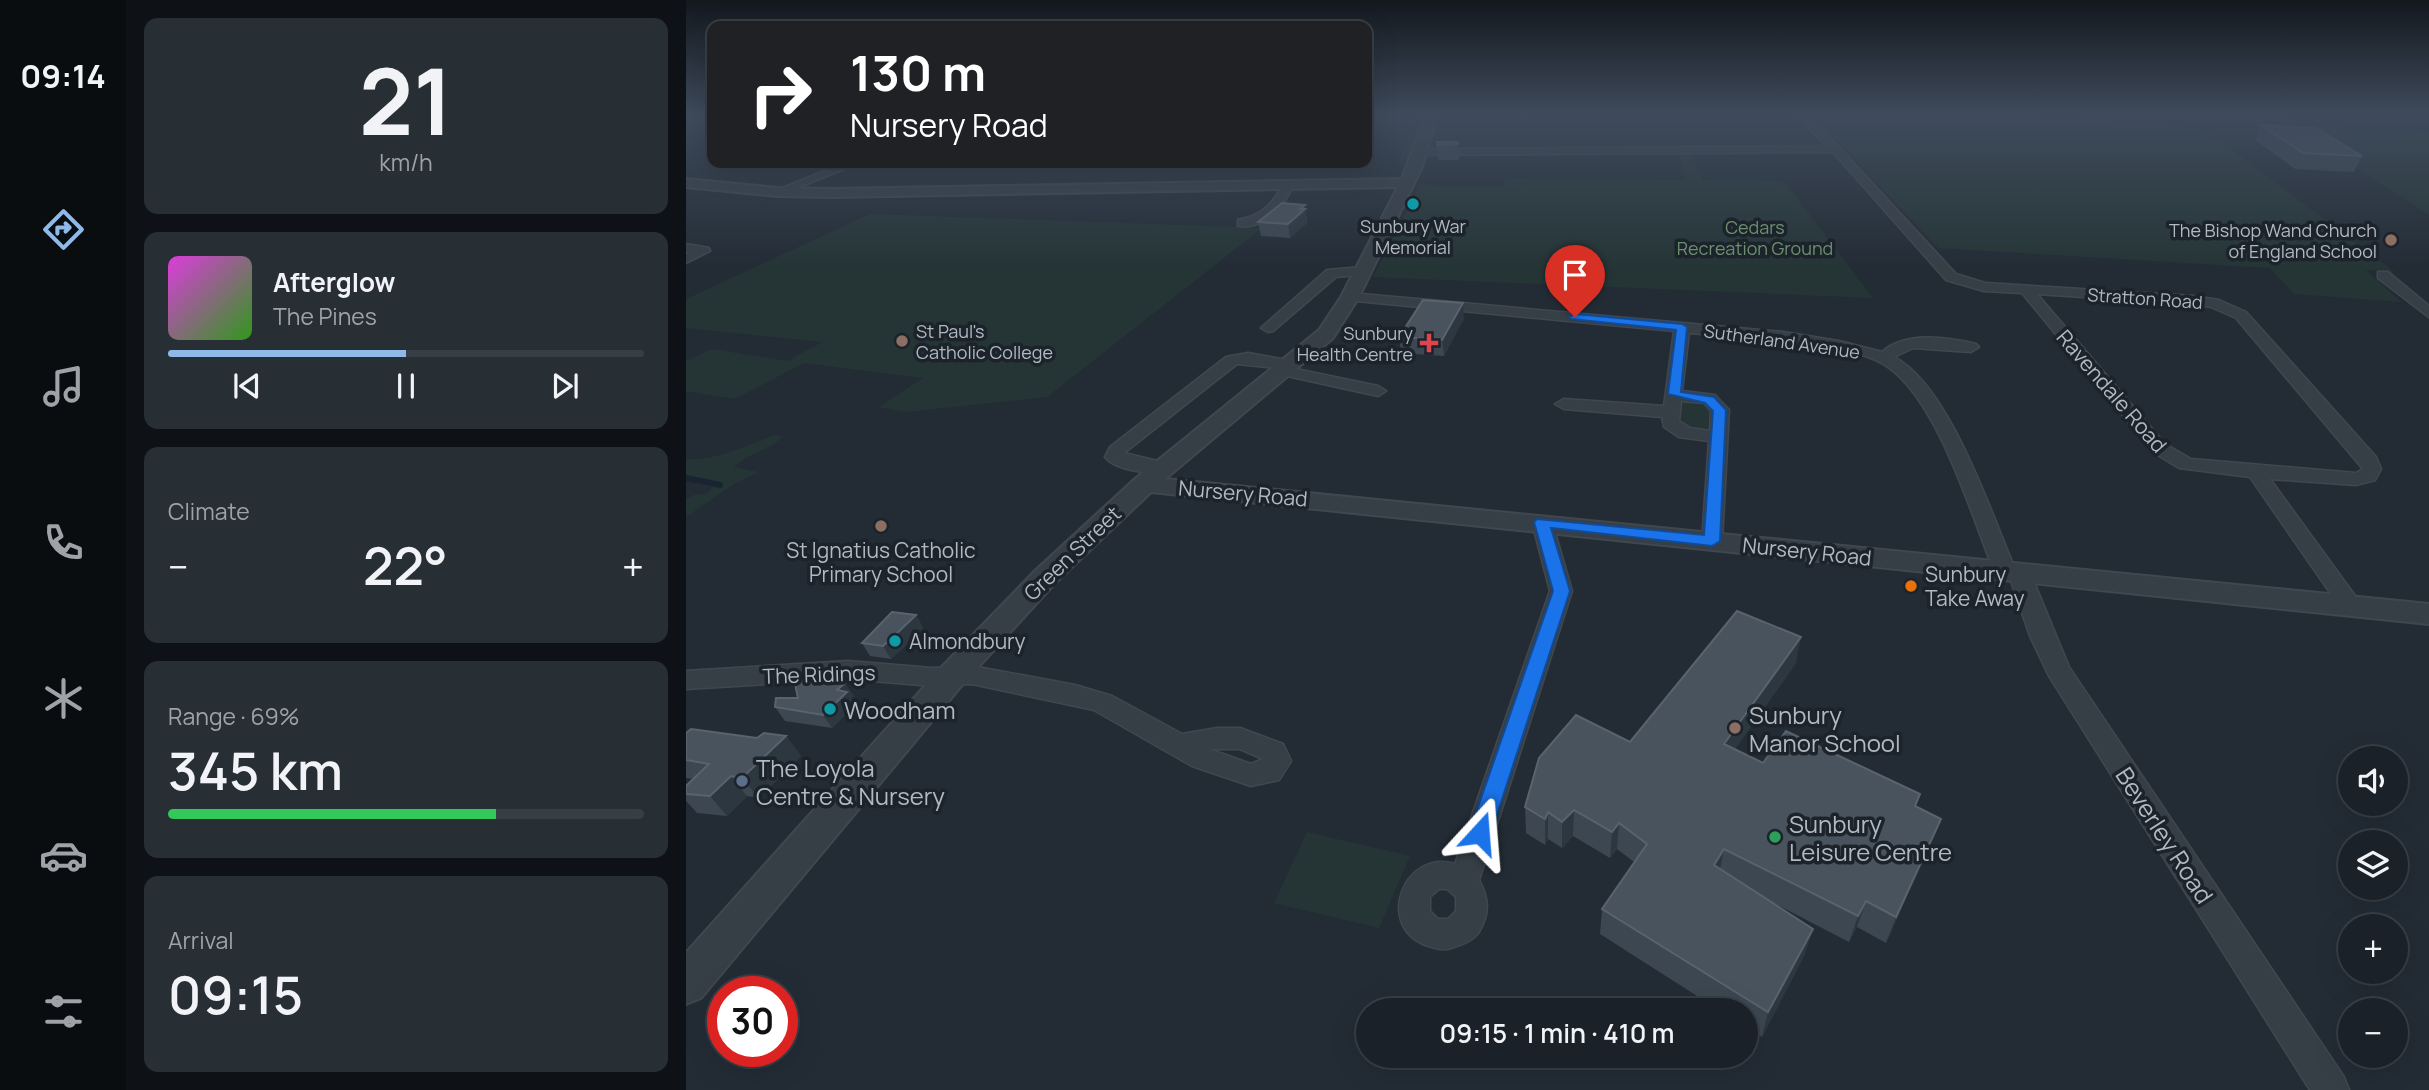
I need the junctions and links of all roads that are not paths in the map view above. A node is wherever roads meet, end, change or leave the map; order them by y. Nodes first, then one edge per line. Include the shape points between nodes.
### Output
1 (1414, 167) edge
2 (1850, 167) edge
3 (842, 168) edge
4 (686, 183) edge
5 (1407, 183) junction
6 (1289, 184) junction
7 (778, 192) junction
8 (1242, 223) dead end
9 (686, 247) edge
10 (686, 259) edge
11 (1362, 271) junction
12 (2383, 275) dead end
13 (2026, 289) junction
14 (1350, 297) junction
15 (2429, 313) edge
16 (1682, 327) junction
17 (1268, 328) dead end
18 (1971, 347) dead end
19 (1884, 358) junction
20 (1288, 368) junction
21 (1378, 390) dead end
22 (1673, 403) junction
23 (1564, 404) dead end
24 (1719, 437) junction
25 (2256, 472) junction
26 (1153, 476) junction
27 (1542, 522) junction
28 (1712, 541) junction
29 (2011, 570) junction
30 (2350, 605) junction
31 (2429, 614) edge
32 (951, 677) junction
33 (686, 680) edge
34 (1181, 745) dead end
35 (1464, 881) dead end
36 (690, 974) edge
37 (2331, 1090) edge

1 - 5 street, Green Street
2 - 13 street, Stratton Road via 1951,277 1984,287
3 - 7 street
4 - 7 street
5 - 6 street
5 - 11 street, Green Street
6 - 7 street
6 - 8 street via 1276,209 1259,221
9 - 10 street via 704,251
11 - 14 street, Green Street
11 - 17 street via 1332,273
12 - 15 street
13 - 25 street, Ravendale Road via 2159,448 2186,464
13 - 25 street, Stratton Road via 2193,300 2234,310 2372,469 2368,476 2356,479
14 - 16 street, Sutherland Avenue
14 - 20 street, Green Street via 1326,334
16 - 19 street, Sutherland Avenue via 1841,346
16 - 22 street
18 - 19 street via 1918,342 1888,352
19 - 29 street, Sutherland Avenue via 1905,371 1934,410
20 - 21 street
20 - 26 street, Green Street
20 - 26 street via 1248,358 1232,360 1116,450 1114,457
22 - 23 street
22 - 24 street via 1670,423 1678,430
22 - 24 street via 1701,397 1718,406
24 - 28 street
25 - 30 street
26 - 27 street, Nursery Road
26 - 32 street, Green Street via 1057,565
27 - 28 street, Nursery Road
27 - 35 street via 1561,591
28 - 29 street, Nursery Road
29 - 30 street, Nursery Road
29 - 37 street, Beverley Road via 2058,670
30 - 31 street, Nursery Road
32 - 33 street, The Ridings via 848,670
32 - 34 street, The Ridings via 972,676 1075,694
32 - 36 street, Green Street

